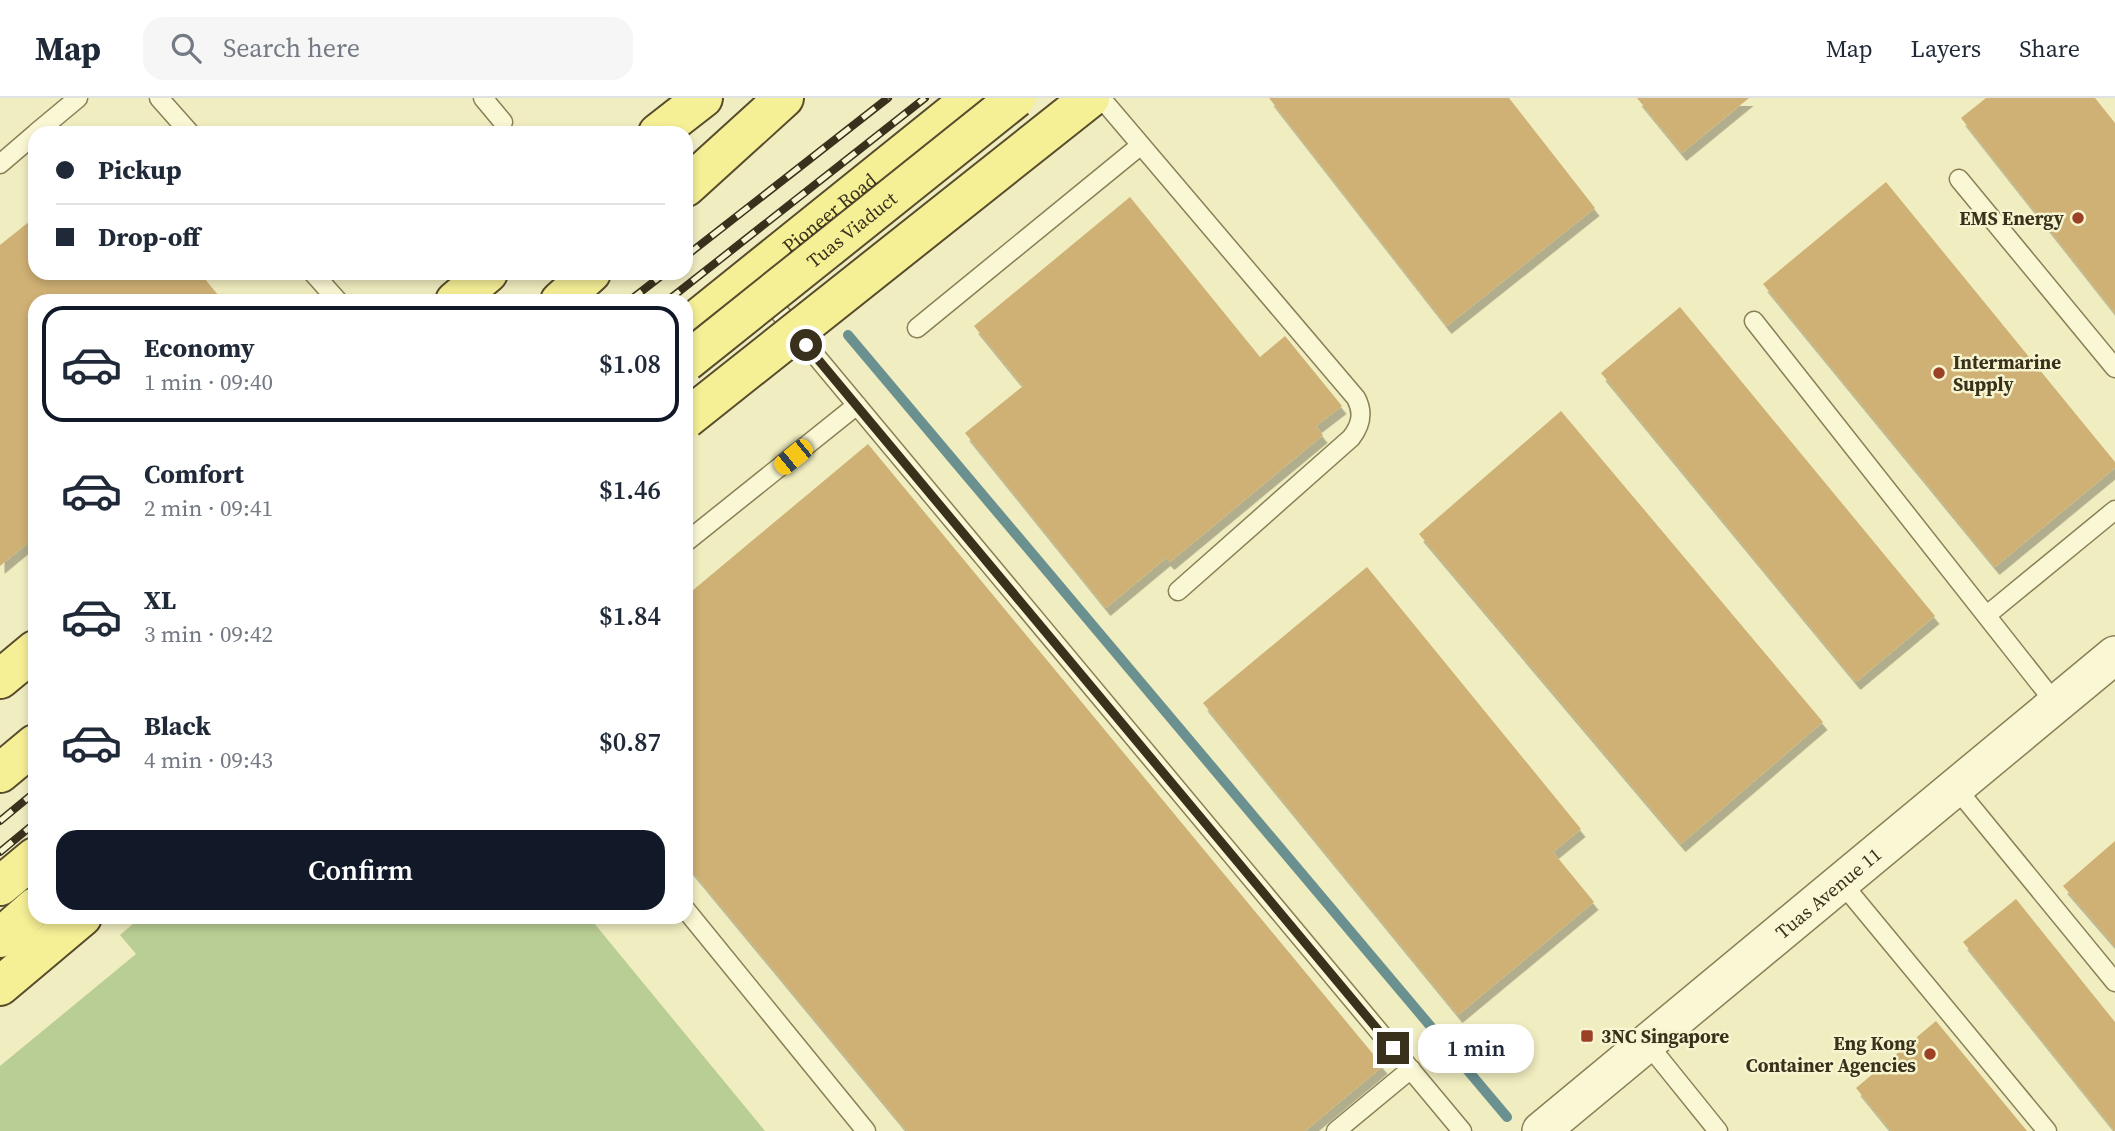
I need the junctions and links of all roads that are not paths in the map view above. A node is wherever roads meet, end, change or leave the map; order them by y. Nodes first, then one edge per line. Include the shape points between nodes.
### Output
1 (78, 98) edge
2 (159, 98) edge
3 (483, 98) edge
4 (703, 98) edge
5 (784, 98) edge
6 (972, 98) edge
7 (1016, 98) edge
8 (1090, 98) edge
9 (1101, 98) edge
10 (503, 122) dead end
11 (45, 126) edge
12 (184, 126) edge
13 (667, 126) edge
14 (28, 141) edge
15 (1141, 145) junction
16 (0, 164) edge
17 (1959, 179) dead end
18 (693, 181) edge
19 (750, 277) junction
20 (319, 280) edge
21 (480, 280) edge
22 (583, 280) edge
23 (332, 294) edge
24 (463, 294) edge
25 (568, 294) edge
26 (1754, 321) dead end
27 (693, 322) edge
28 (917, 328) dead end
29 (693, 356) edge
30 (2115, 368) edge
31 (857, 405) junction
32 (693, 413) edge
33 (2115, 510) edge
34 (693, 536) edge
35 (1178, 591) dead end
36 (1987, 615) junction
37 (2115, 655) edge
38 (28, 656) edge
39 (0, 679) edge
40 (2056, 704) junction
41 (28, 750) edge
42 (0, 773) edge
43 (1956, 788) junction
44 (28, 863) edge
45 (1841, 883) junction
46 (0, 886) edge
47 (28, 913) edge
48 (693, 919) edge
49 (74, 924) edge
50 (0, 938) edge
51 (2115, 982) edge
52 (0, 985) edge
53 (1647, 1043) junction
54 (1411, 1069) junction
55 (866, 1131) edge
56 (1335, 1131) edge
57 (1462, 1131) edge
58 (1541, 1131) edge
59 (1718, 1131) edge
60 (2047, 1131) edge

1 - 11 lane
2 - 12 lane
3 - 10 lane
4 - 13 main road
5 - 18 main road
6 - 19 main road, Pioneer Road
7 - 29 main road, Tuas Viaduct, bridge
8 - 32 main road, bridge
9 - 15 lane
14 - 16 lane
15 - 28 lane
15 - 35 lane via 1361,408 1359,428 1351,438
17 - 30 lane
19 - 27 main road, Pioneer Road
19 - 31 lane
20 - 23 lane
21 - 24 main road
22 - 25 main road
26 - 36 lane
31 - 34 lane
31 - 54 lane
33 - 36 lane
36 - 40 lane
37 - 40 street, Tuas Avenue 11
38 - 39 main road
40 - 43 street, Tuas Avenue 11
41 - 42 main road
43 - 45 street, Tuas Avenue 11
43 - 51 lane
44 - 46 main road
45 - 53 street, Tuas Avenue 11
45 - 60 lane
47 - 50 main road
48 - 55 lane
49 - 52 main road
53 - 58 street, Tuas Avenue 11
53 - 59 lane
54 - 56 lane
54 - 57 lane

